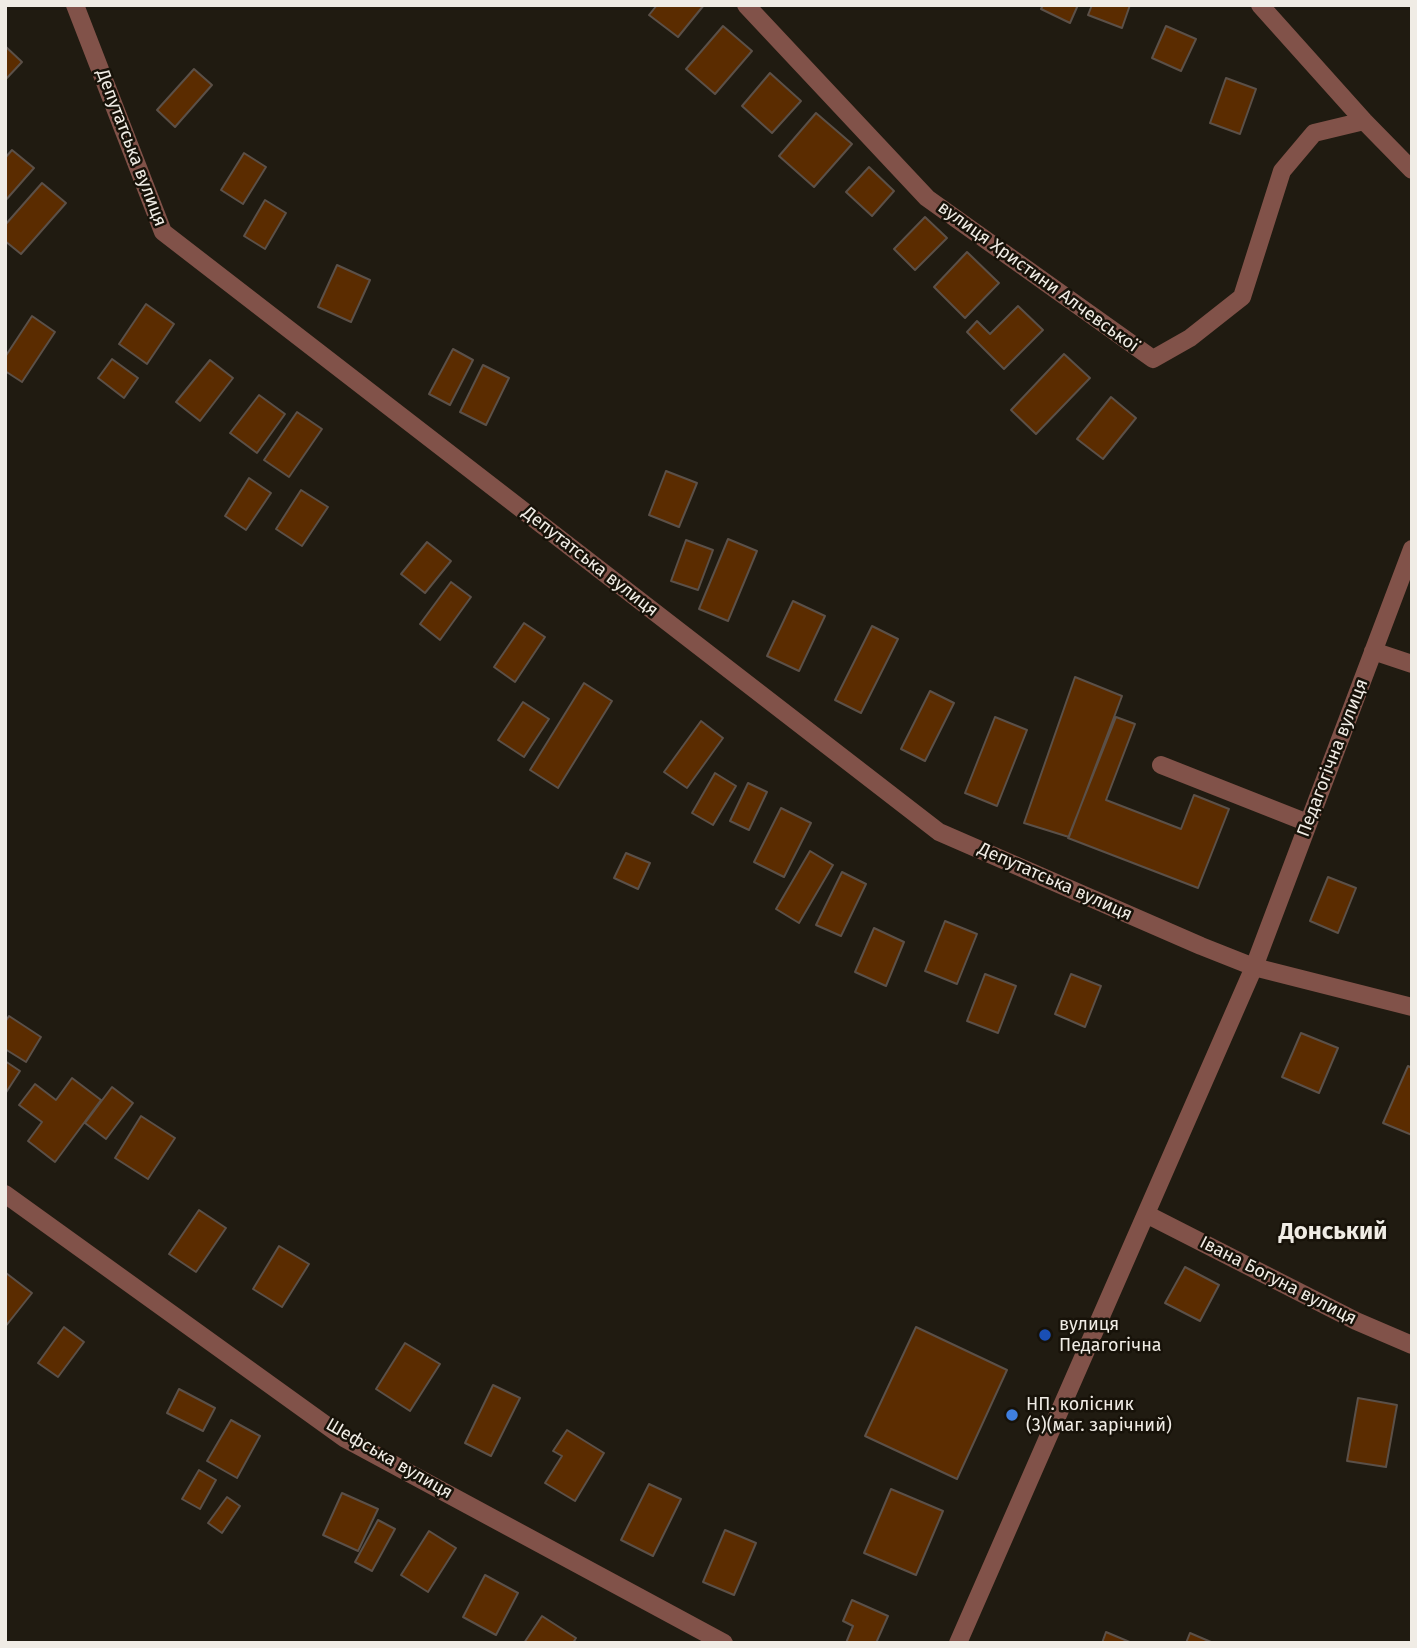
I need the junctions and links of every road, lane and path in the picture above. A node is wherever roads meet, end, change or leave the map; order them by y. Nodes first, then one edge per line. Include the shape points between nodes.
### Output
1 (75, 5) edge
2 (746, 5) edge
3 (1259, 5) edge
4 (1364, 121) junction
5 (1412, 170) edge
6 (1412, 549) edge
7 (1373, 651) junction
8 (1412, 664) edge
9 (1161, 765) dead end
10 (1308, 823) junction
11 (1254, 967) junction
12 (1412, 1007) edge
13 (5, 1194) edge
14 (1146, 1214) junction
15 (1412, 1345) edge
16 (724, 1643) edge
17 (958, 1643) edge

1 - 11 street, Депутатська вулиця via 163,232 939,832
2 - 4 street, вулиця Христини Алчевської via 927,198 1153,359 1190,338 1242,297 1282,171 1314,132
3 - 4 street
4 - 5 street
6 - 7 street, Педагогічна вулиця
7 - 8 street
7 - 10 street, Педагогічна вулиця
9 - 10 street
10 - 11 street, Педагогічна вулиця
11 - 12 street, Депутатська вулиця
11 - 14 street, Педагогічна вулиця
13 - 16 street, Шефська вулиця via 344,1438
14 - 15 street, Івана Богуна вулиця
14 - 17 street, Педагогічна вулиця

